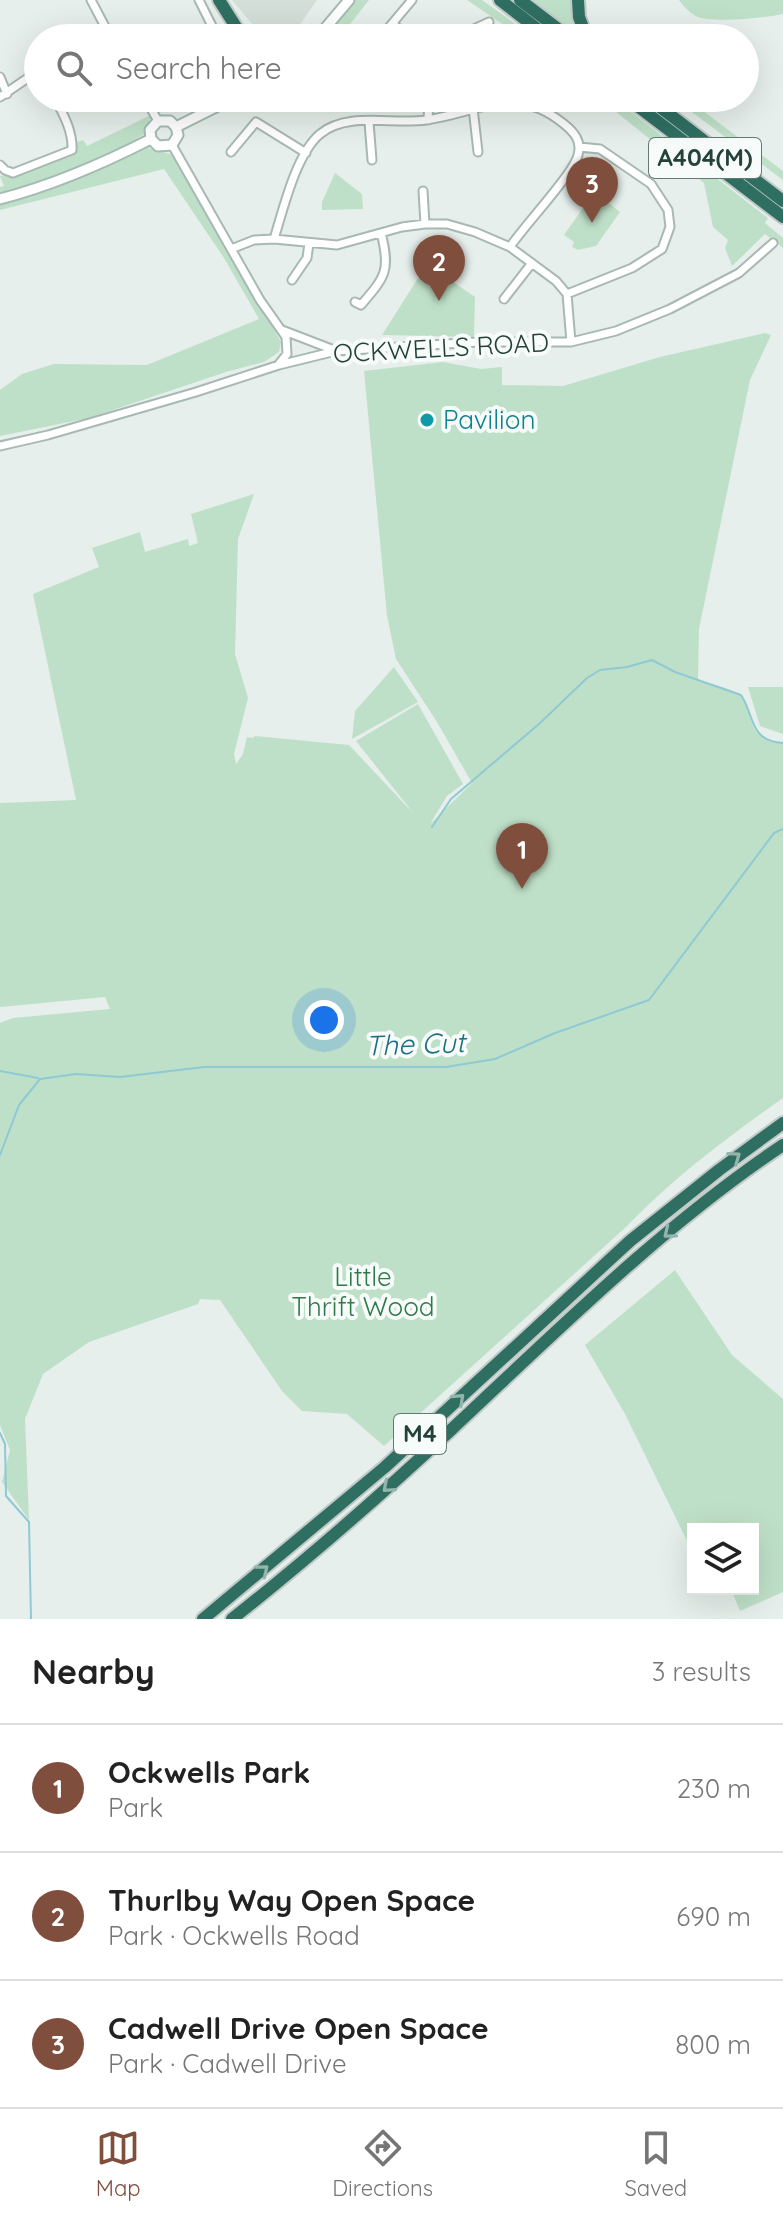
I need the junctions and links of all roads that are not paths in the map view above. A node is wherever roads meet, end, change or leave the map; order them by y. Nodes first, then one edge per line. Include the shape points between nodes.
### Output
1 (91, 0) edge
2 (199, 0) edge
3 (219, 0) edge
4 (349, 0) edge
5 (412, 0) edge
6 (500, 0) edge
7 (520, 0) edge
8 (578, 0) edge
9 (489, 22) dead end
10 (103, 24) edge
11 (211, 24) edge
12 (234, 24) edge
13 (329, 24) edge
14 (393, 24) edge
15 (485, 24) edge
16 (531, 24) edge
17 (552, 24) edge
18 (582, 24) edge
19 (0, 77) edge
20 (24, 81) edge
21 (4, 95) edge
22 (61, 112) edge
23 (153, 112) edge
24 (206, 112) edge
25 (428, 112) edge
26 (458, 112) edge
27 (473, 112) edge
28 (543, 112) edge
29 (645, 112) edge
30 (666, 112) edge
31 (428, 120) junction
32 (158, 121) junction
33 (369, 122) junction
34 (176, 127) junction
35 (151, 139) junction
36 (172, 145) junction
37 (579, 147) junction
38 (231, 152) dead end
39 (478, 152) dead end
40 (306, 153) junction
41 (372, 160) dead end
42 (0, 165) edge
43 (423, 191) dead end
44 (0, 199) edge
45 (783, 201) edge
46 (783, 217) edge
47 (425, 224) junction
48 (381, 233) junction
49 (274, 239) junction
50 (309, 243) junction
51 (773, 243) dead end
52 (510, 247) junction
53 (231, 249) junction
54 (532, 263) junction
55 (292, 279) dead end
56 (567, 294) junction
57 (504, 299) dead end
58 (355, 302) dead end
59 (282, 330) junction
60 (571, 342) junction
61 (336, 351) junction
62 (279, 365) junction
63 (0, 446) edge
64 (783, 1123) edge
65 (783, 1145) edge
66 (783, 1154) edge
67 (730, 1185) junction
68 (203, 1619) edge
69 (232, 1619) edge

1 - 10 street
2 - 11 street
3 - 12 highway
4 - 13 street
5 - 14 street
6 - 16 highway
7 - 17 highway
8 - 18 highway
9 - 15 street
19 - 21 street
20 - 21 street
22 - 42 street via 72,150 13,173
23 - 32 street
24 - 34 street
25 - 31 street
26 - 31 street
27 - 39 street
28 - 37 street via 576,134
29 - 46 highway, A404(M)
30 - 45 highway, A404(M)
31 - 33 street
32 - 34 street
32 - 35 street
33 - 40 street via 334,124
33 - 41 street
34 - 36 street
35 - 36 street via 158,146
35 - 44 street via 92,169
36 - 53 street
37 - 52 street via 568,172
37 - 56 street via 600,149 651,184 668,210 670,227 662,249 632,268
38 - 40 street via 256,122
40 - 49 street
43 - 47 street
47 - 48 street
47 - 52 street via 447,224
48 - 50 street via 337,245
48 - 58 street via 385,275 361,305
49 - 50 street
49 - 53 street
50 - 55 street via 307,258
51 - 60 street, OCKWELLS ROAD via 739,273 670,309
52 - 54 street
53 - 59 street
54 - 56 street
54 - 57 street
56 - 60 street
59 - 61 street
59 - 62 street via 287,354
60 - 61 street, OCKWELLS ROAD
61 - 62 street, OCKWELLS ROAD
62 - 63 street, OCKWELLS ROAD
68 -> 64 highway, M4 via 385,1467 630,1241
65 - 67 highway, M4
66 - 67 highway, M4
67 -> 69 highway, M4 via 622,1272 394,1482

